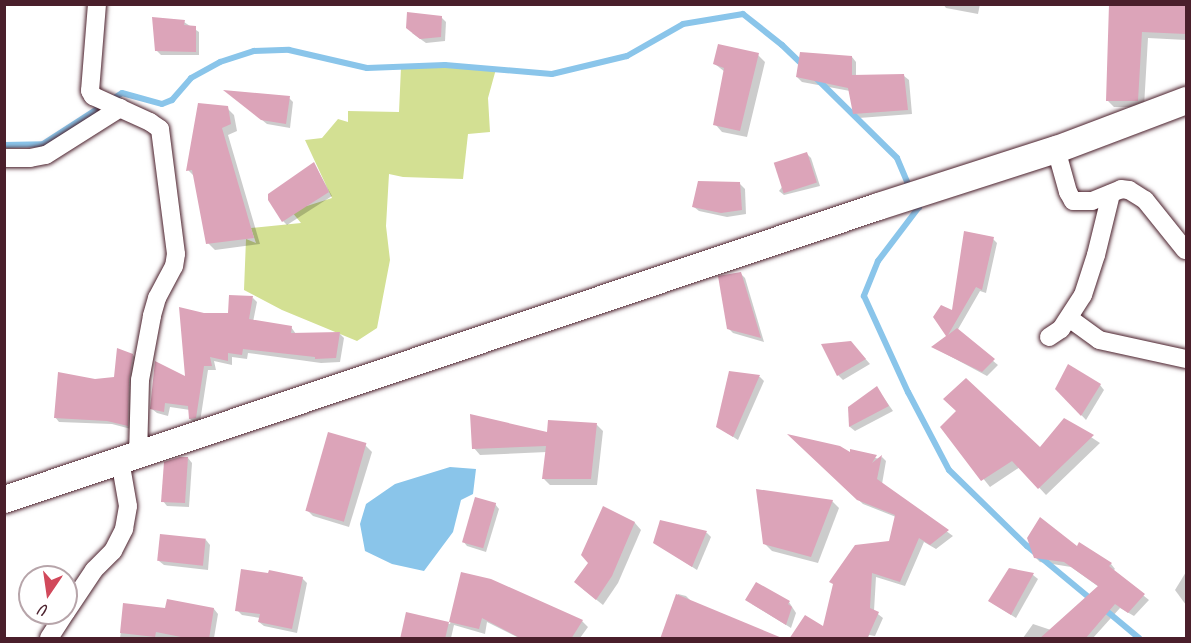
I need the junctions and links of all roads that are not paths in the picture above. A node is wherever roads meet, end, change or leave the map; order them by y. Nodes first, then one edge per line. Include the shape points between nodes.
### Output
1 (97, 4) edge
2 (1186, 100) edge
3 (117, 106) junction
4 (1056, 149) junction
5 (4, 158) edge
6 (1112, 194) junction
7 (1185, 250) dead end
8 (1069, 318) junction
9 (1049, 337) dead end
10 (1186, 359) edge
11 (129, 458) junction
12 (4, 499) edge
13 (78, 595) edge
14 (58, 625) edge
15 (49, 639) edge

1 - 3 street via 89,83 93,96
2 - 4 main road
3 - 5 street via 46,155
3 - 11 street via 160,129 176,254 150,326
4 - 6 street via 1073,201 1092,201
4 - 11 main road
6 - 7 street via 1129,190 1145,200
6 - 8 street via 1083,295
8 - 9 street
8 - 10 street via 1099,339
11 - 12 main road
11 - 13 street via 124,530 113,551
14 - 15 street

